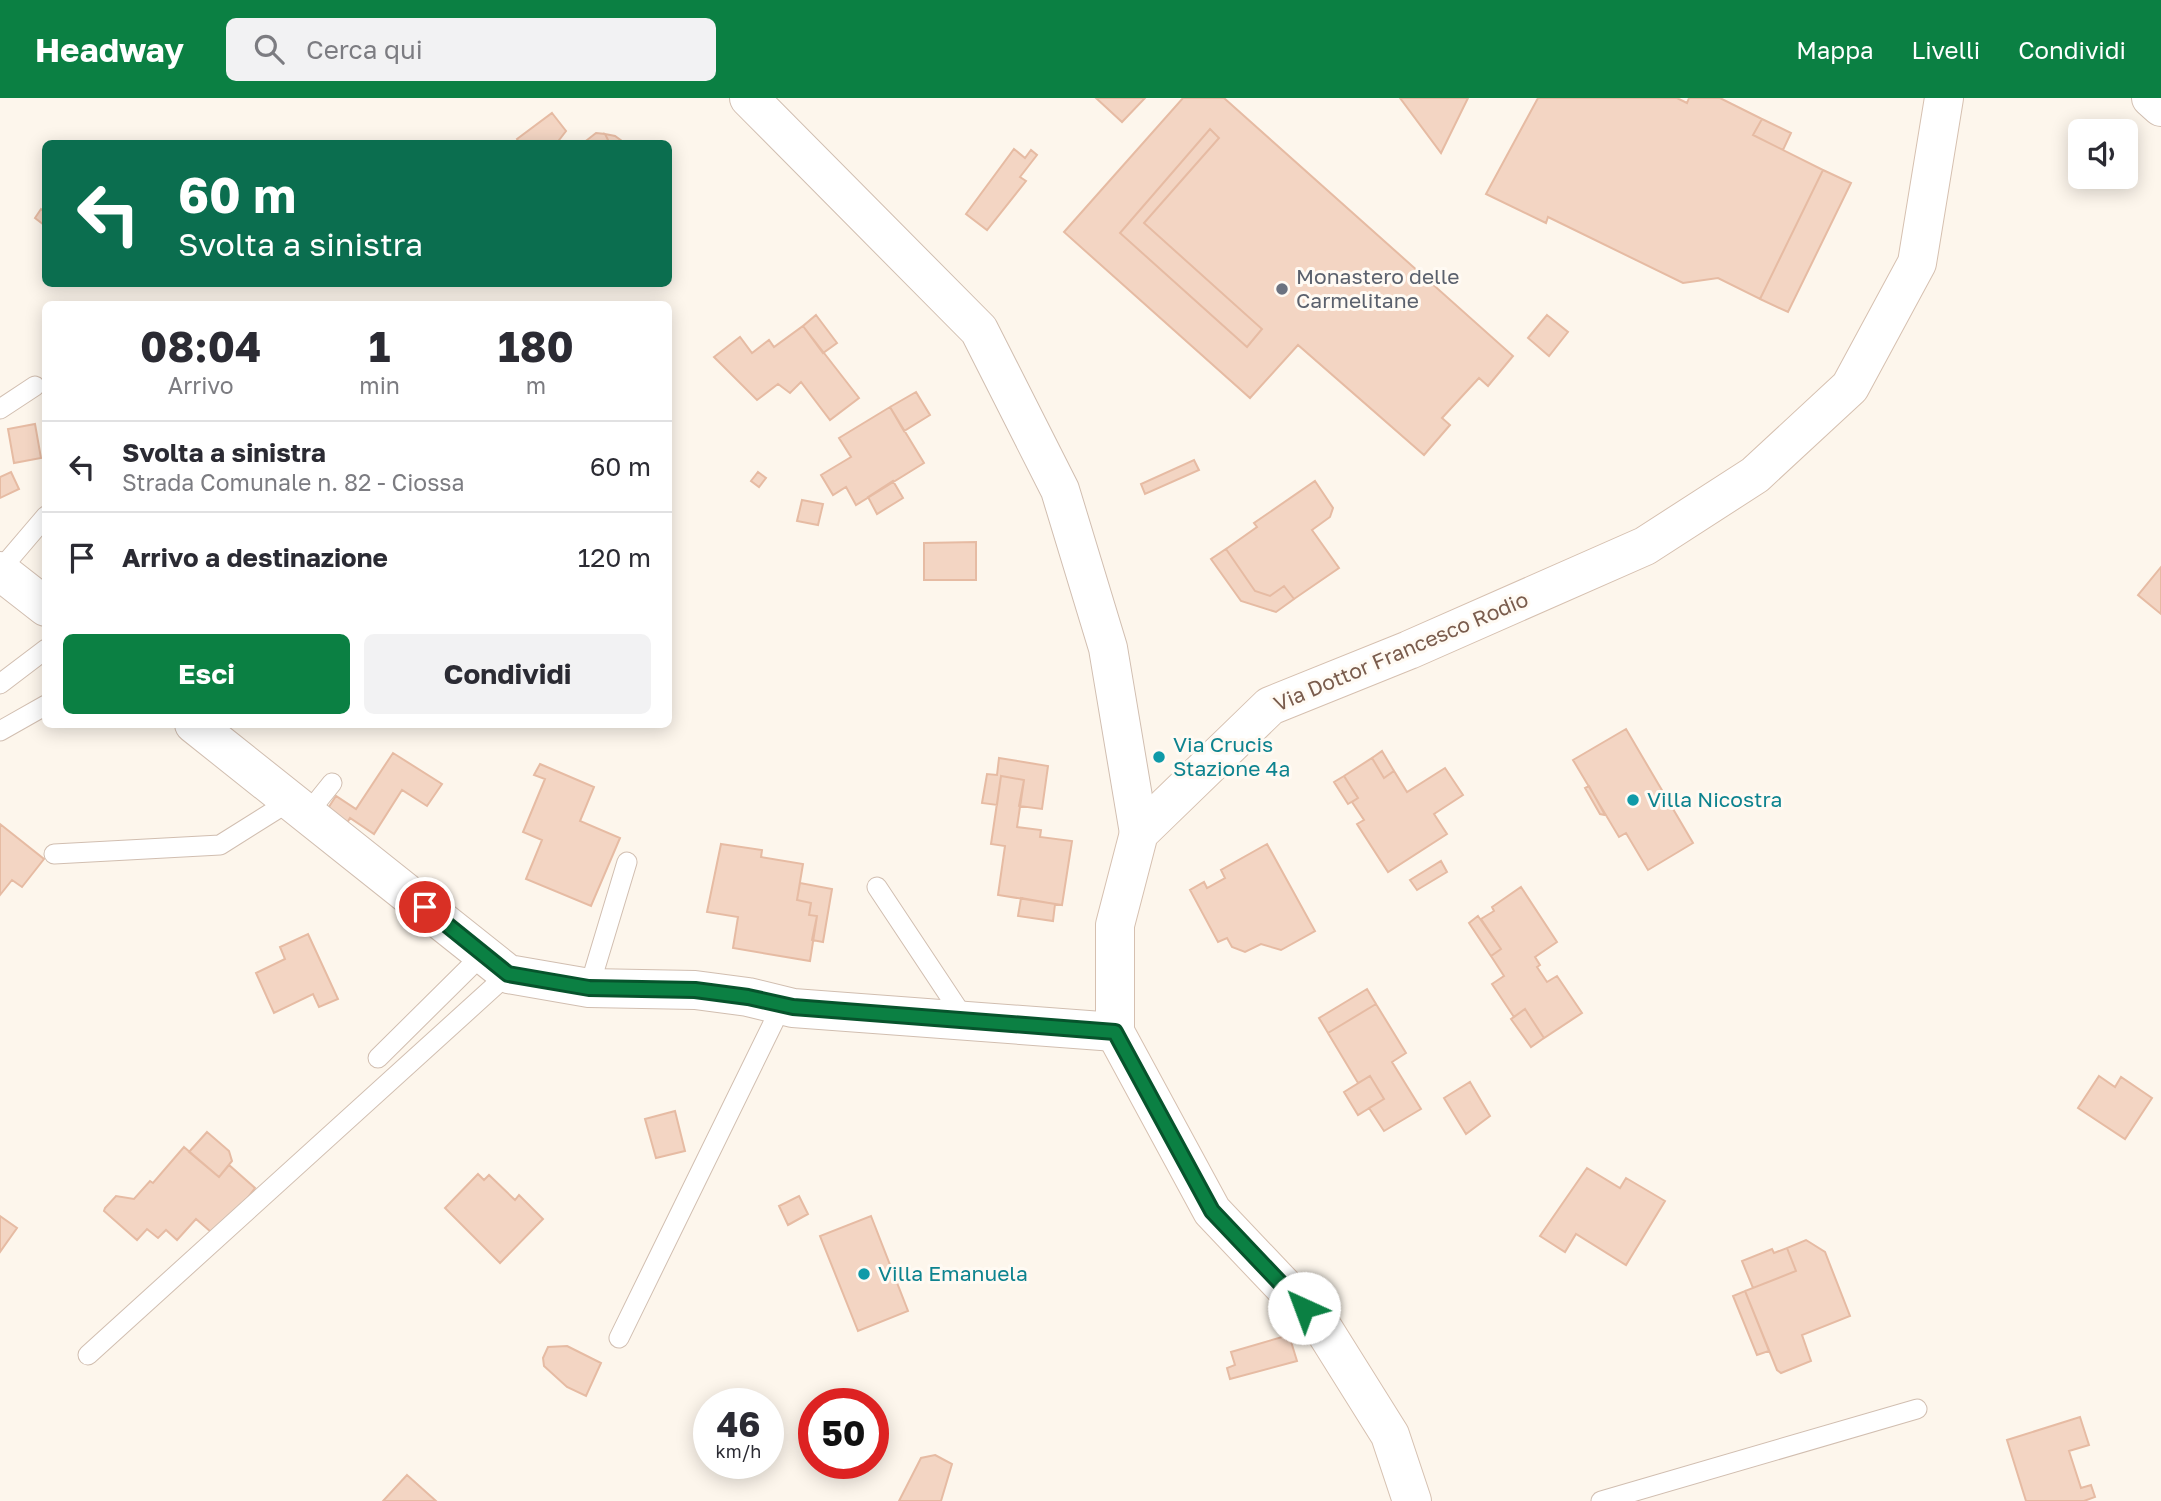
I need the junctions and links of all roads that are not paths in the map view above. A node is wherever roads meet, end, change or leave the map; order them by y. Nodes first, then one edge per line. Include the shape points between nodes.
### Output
1 (749, 98) edge
2 (1944, 98) edge
3 (2151, 98) edge
4 (2161, 107) edge
5 (35, 386) dead end
6 (0, 409) edge
7 (42, 521) edge
8 (0, 570) edge
9 (42, 604) edge
10 (42, 652) edge
11 (0, 684) edge
12 (42, 707) edge
13 (199, 728) edge
14 (0, 731) edge
15 (332, 783) dead end
16 (299, 808) junction
17 (1139, 833) junction
18 (54, 854) dead end
19 (627, 862) dead end
20 (877, 887) dead end
21 (496, 964) junction
22 (589, 988) junction
23 (782, 1005) junction
24 (966, 1021) junction
25 (1115, 1032) junction
26 (378, 1058) dead end
27 (619, 1338) dead end
28 (88, 1355) dead end
29 (1917, 1409) dead end
30 (1412, 1501) edge
31 (1601, 1501) edge

1 - 17 main road via 979,330 1060,490 1108,648
2 - 17 main road, Via Dottor Francesco Rodio via 1917,263 1850,387 1765,466 1645,546 1270,706
3 - 4 main road
5 - 6 lane
7 - 8 lane
8 - 9 main road
10 - 11 lane
12 - 14 lane
13 - 16 main road
15 - 16 lane
16 - 18 lane via 219,845
16 - 21 main road
17 - 25 main road via 1115,925
19 - 22 lane
20 - 24 lane
21 - 22 main road
21 - 26 lane
21 - 28 lane
22 - 23 main road via 695,990
23 - 24 main road
23 - 27 lane
24 - 25 main road
25 - 30 main road via 1212,1211 1323,1328 1390,1435
29 - 31 lane

